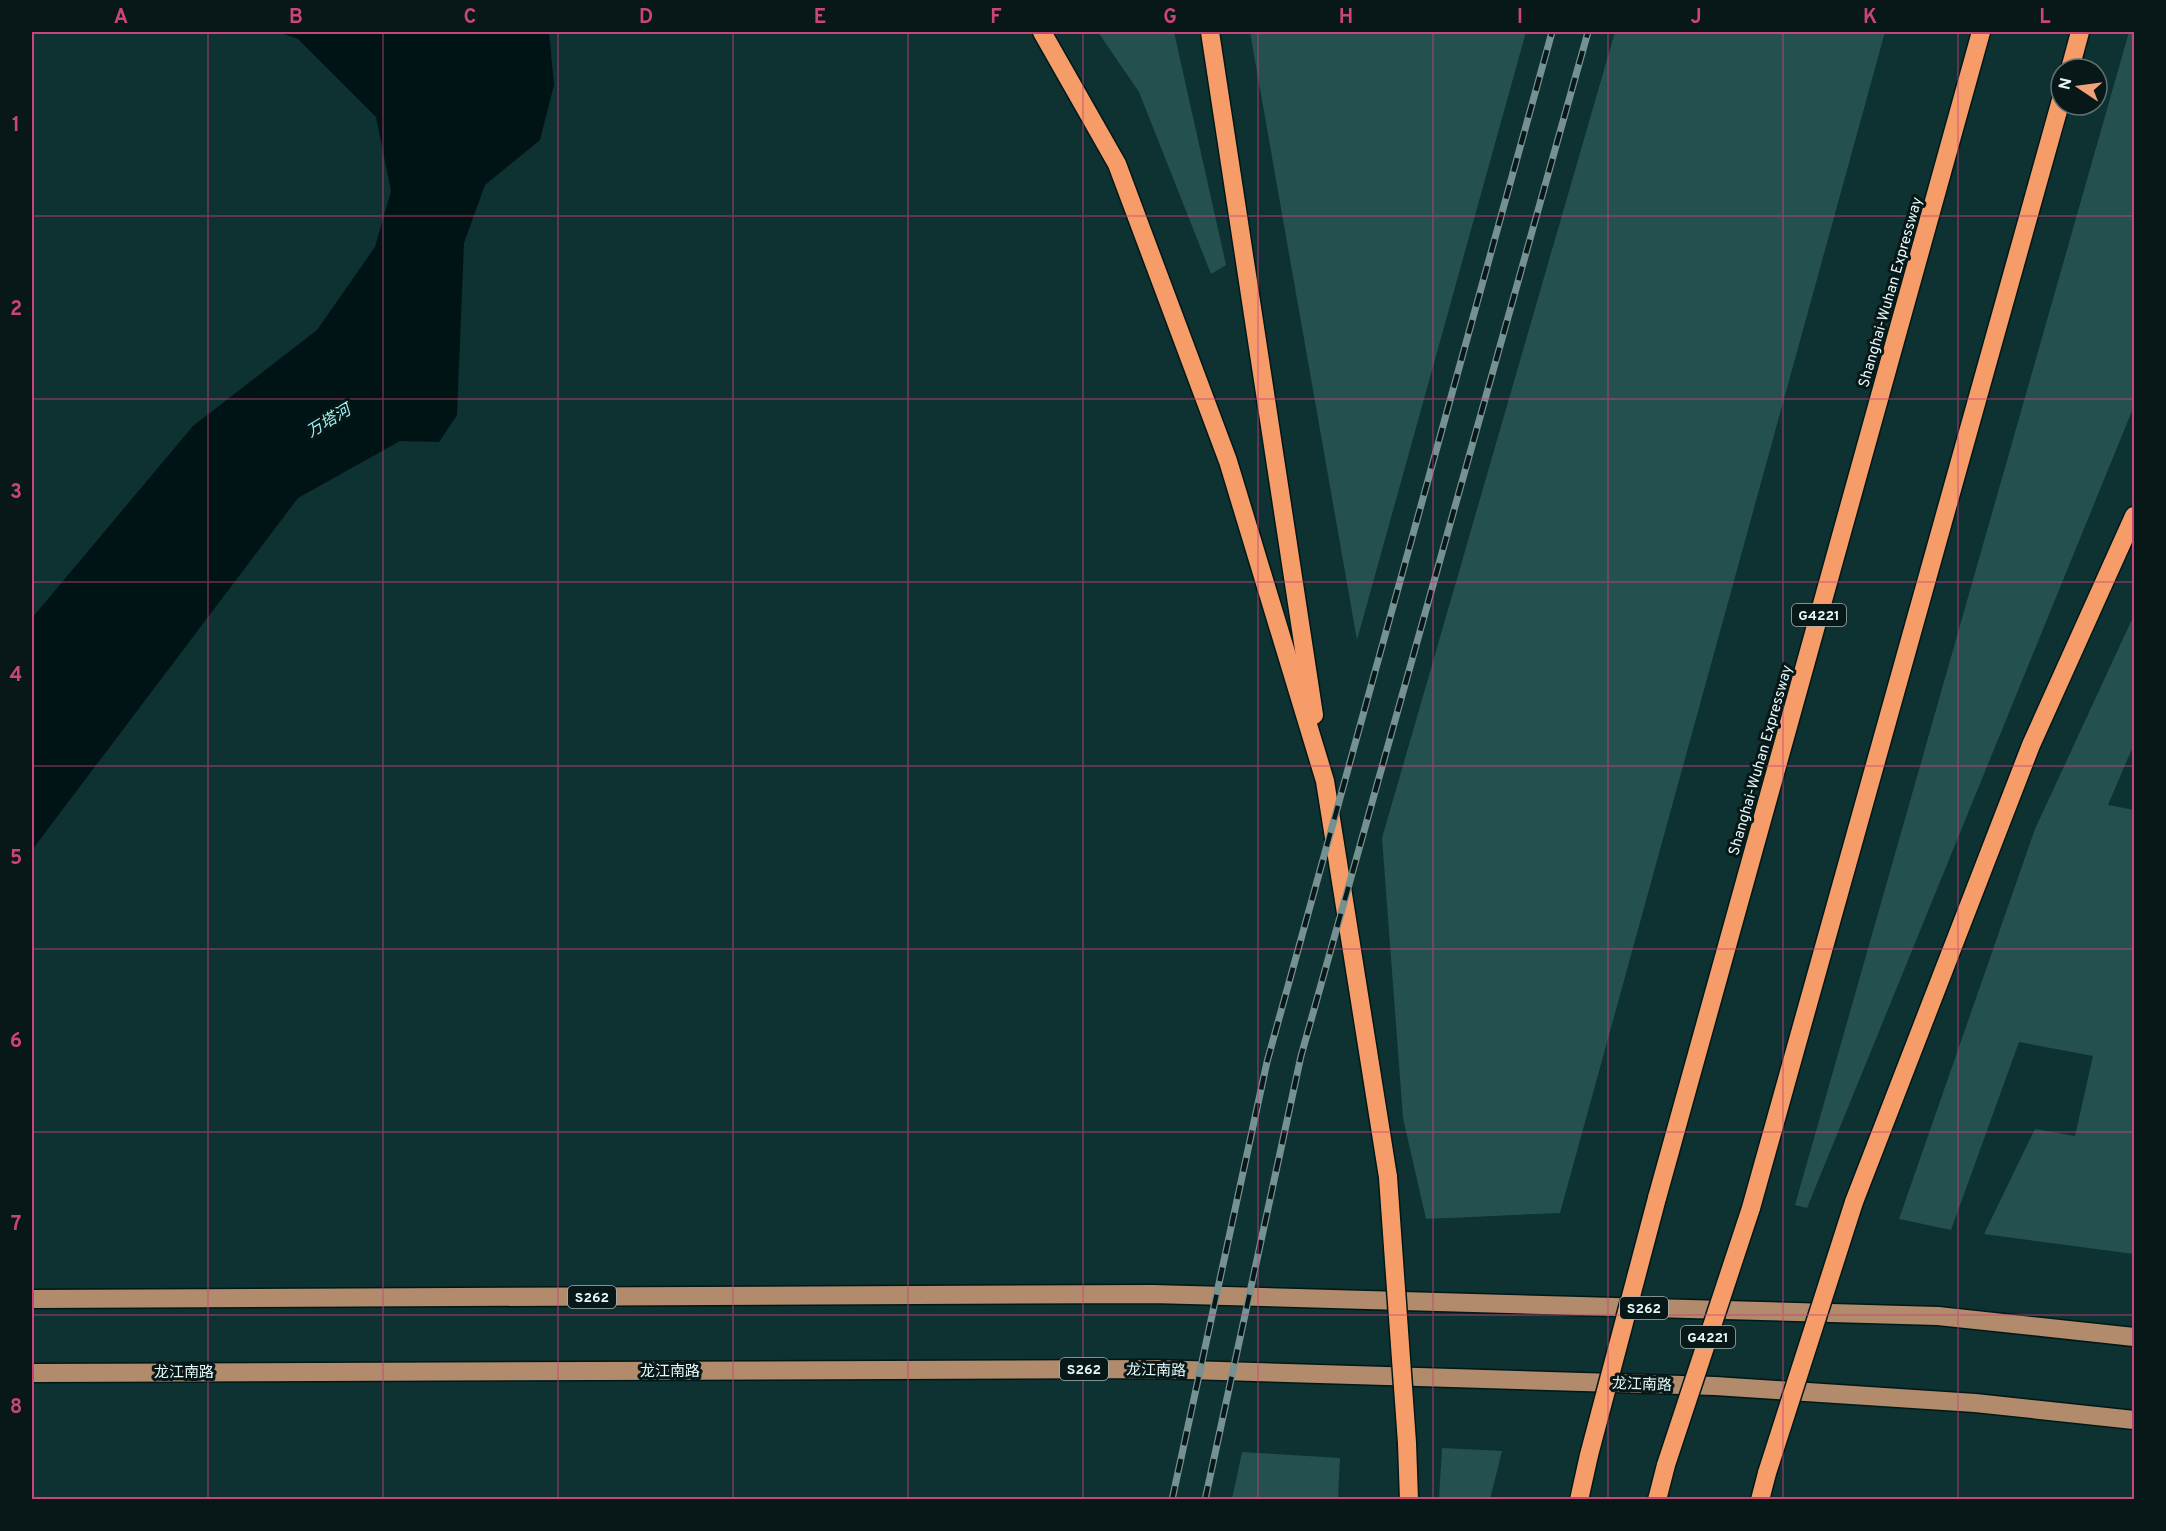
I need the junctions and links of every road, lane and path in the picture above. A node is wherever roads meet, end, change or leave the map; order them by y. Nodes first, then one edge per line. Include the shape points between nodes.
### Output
1 (1042, 32) edge
2 (1210, 32) edge
3 (1981, 32) edge
4 (2080, 32) edge
5 (2073, 57) edge
6 (2056, 117) edge
7 (2134, 516) edge
8 (1325, 781) junction
9 (32, 1299) edge
10 (2134, 1337) edge
11 (32, 1373) edge
12 (2134, 1420) edge
13 (1409, 1500) edge
14 (1579, 1500) edge
15 (1657, 1500) edge
16 (1760, 1500) edge

1 - 8 highway via 1117,164 1227,461
2 - 8 highway
3 - 14 highway, Shanghai-Wuhan Expressway / G4221, bridge via 1657,1198
4 - 5 highway
6 - 15 highway, G4221, bridge via 1751,1208
7 - 16 highway, bridge via 2031,745 1854,1202
8 - 13 highway, bridge via 1388,1177
9 - 10 main road, S262 via 1152,1294 1938,1316
11 - 12 main road, 龙江南路 / S262 via 1154,1369 1715,1386 1975,1403

